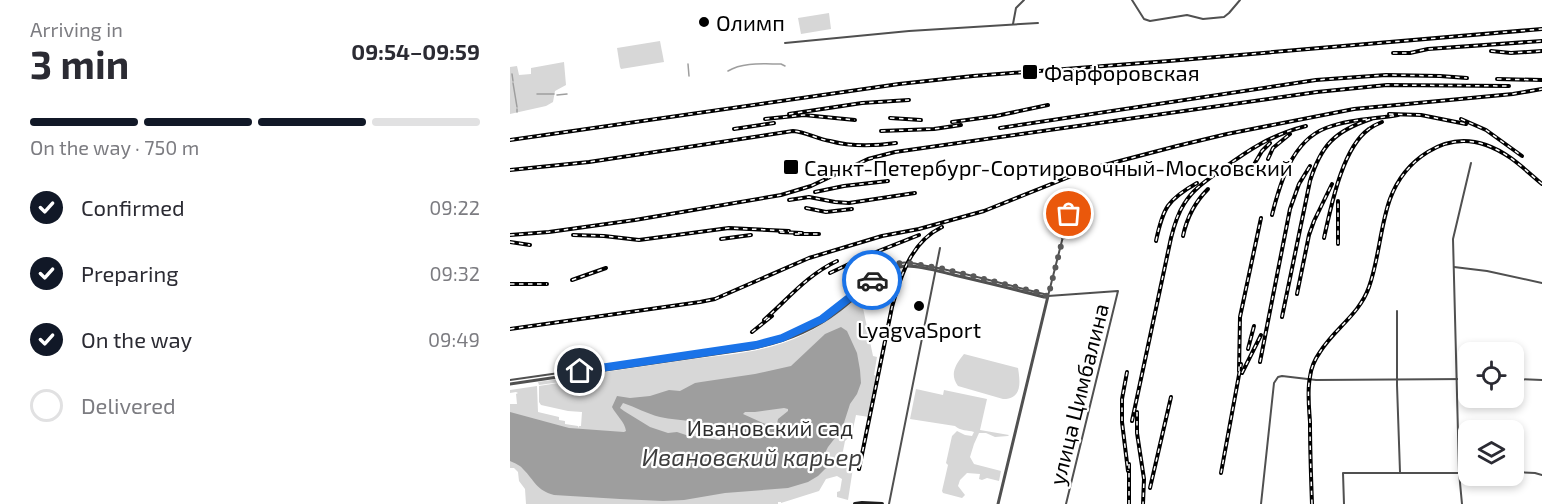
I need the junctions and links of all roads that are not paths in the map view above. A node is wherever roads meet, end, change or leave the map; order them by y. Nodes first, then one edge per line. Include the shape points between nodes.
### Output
1 (1024, 0) edge
2 (1132, 0) edge
3 (1240, 0) edge
4 (1038, 23) dead end
5 (1014, 24) junction
6 (785, 43) dead end
7 (1471, 163) dead end
8 (1073, 197) dead end
9 (940, 248) dead end
10 (1454, 267) junction
11 (936, 269) junction
12 (1542, 283) edge
13 (1048, 297) junction
14 (1397, 311) dead end
15 (1456, 379) junction
16 (1524, 379) edge
17 (1397, 380) junction
18 (1542, 380) edge
19 (510, 382) edge
20 (1458, 441) edge
21 (1400, 472) junction
22 (1458, 472) edge
23 (1524, 472) edge
24 (1542, 475) edge
25 (1460, 486) edge
26 (855, 504) edge
27 (882, 504) edge
28 (889, 504) edge
29 (998, 504) edge
30 (1066, 504) edge
31 (1261, 504) edge
32 (1344, 504) edge
33 (1462, 504) edge

1 - 5 street via 1016,8
2 - 3 street via 1144,19 1150,21 1188,15 1203,19 1224,17
4 - 5 street
5 - 6 street
7 - 10 street via 1454,234
8 - 13 street
9 - 11 street
10 - 12 street
10 - 15 street
11 - 13 street
11 - 19 street via 895,268 824,321 773,344
11 - 28 street
13 - 29 street
13 - 30 street, улица Цимбалина via 1119,291
14 - 17 street
15 - 17 street
15 - 20 street
16 - 18 street
17 - 21 street
17 - 31 street via 1276,378
21 - 22 street
21 - 32 street via 1343,472
23 - 24 street
25 - 33 street
26 - 27 main road

